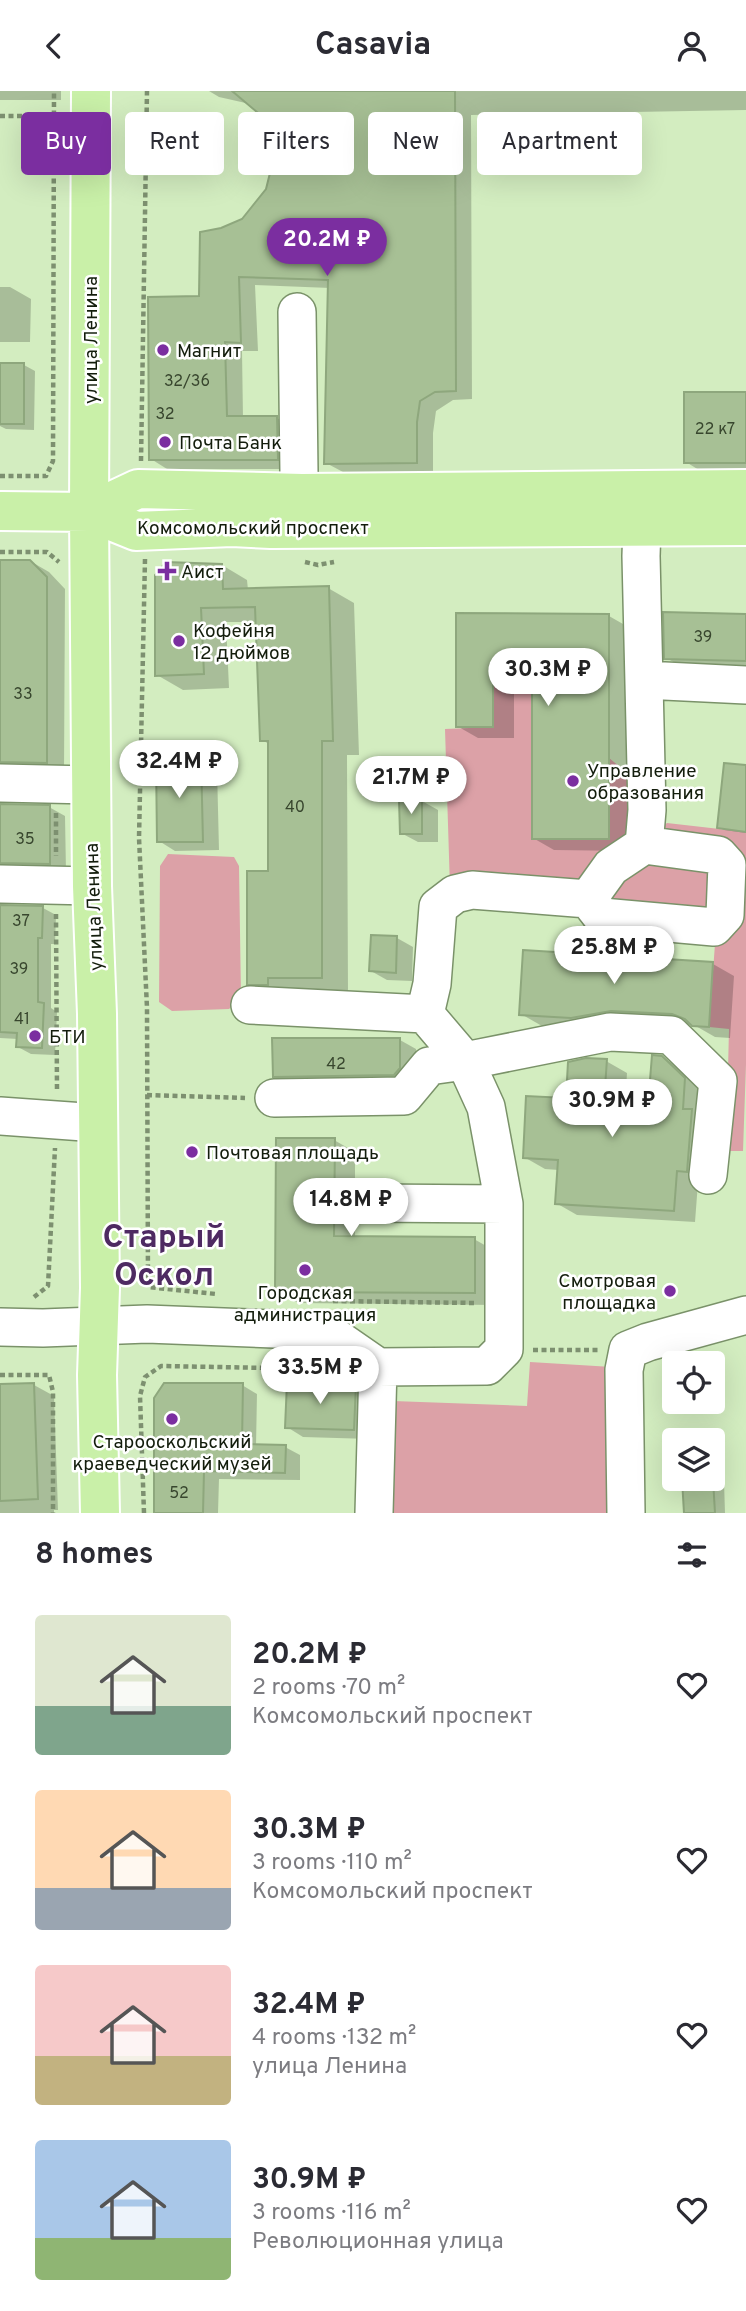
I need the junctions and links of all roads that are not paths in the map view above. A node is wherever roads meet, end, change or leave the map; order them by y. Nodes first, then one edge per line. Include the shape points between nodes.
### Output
1 (91, 91) edge
2 (297, 312) dead end
3 (746, 489) edge
4 (302, 493) junction
5 (0, 511) edge
6 (89, 512) junction
7 (642, 526) junction
8 (746, 526) edge
9 (644, 680) junction
10 (746, 685) edge
11 (0, 783) edge
12 (91, 785) junction
13 (644, 845) junction
14 (0, 884) edge
15 (92, 886) junction
16 (588, 899) junction
17 (250, 1005) dead end
18 (425, 1014) junction
19 (465, 1061) junction
20 (274, 1098) road end
21 (0, 1116) edge
22 (98, 1123) junction
23 (708, 1175) dead end
24 (367, 1203) dead end
25 (505, 1204) junction
26 (746, 1315) edge
27 (99, 1326) junction
28 (0, 1327) edge
29 (379, 1367) junction
30 (100, 1513) edge
31 (374, 1513) edge
32 (626, 1513) edge

1 - 6 main road, улица Ленина
2 - 4 street
3 - 4 main road, Комсомольский проспект
4 - 6 main road, Комсомольский проспект via 138,489
5 - 6 main road
6 - 7 main road, Комсомольский проспект via 136,531
6 - 12 main road, улица Ленина
7 - 8 main road, Комсомольский проспект
7 - 9 street
9 - 10 street
9 - 13 street
11 - 12 street
12 - 15 main road, улица Ленина
13 - 16 street via 611,867
13 - 16 street via 718,855 727,865 725,915 714,927 602,917
14 - 15 street
15 - 22 main road, улица Ленина
16 - 18 street via 472,890 455,894 438,907
17 - 18 street
18 - 19 street
19 - 20 street via 429,1066 404,1096
19 - 23 street via 610,1032 671,1035 718,1080
19 - 25 street via 486,1107
21 - 22 street
22 - 27 main road, улица Ленина
24 - 25 street
25 - 29 street via 504,1349 487,1366
26 - 32 street via 628,1350 624,1370
27 - 28 street
27 - 29 street via 326,1331
27 - 30 main road, улица Ленина
29 - 31 street

